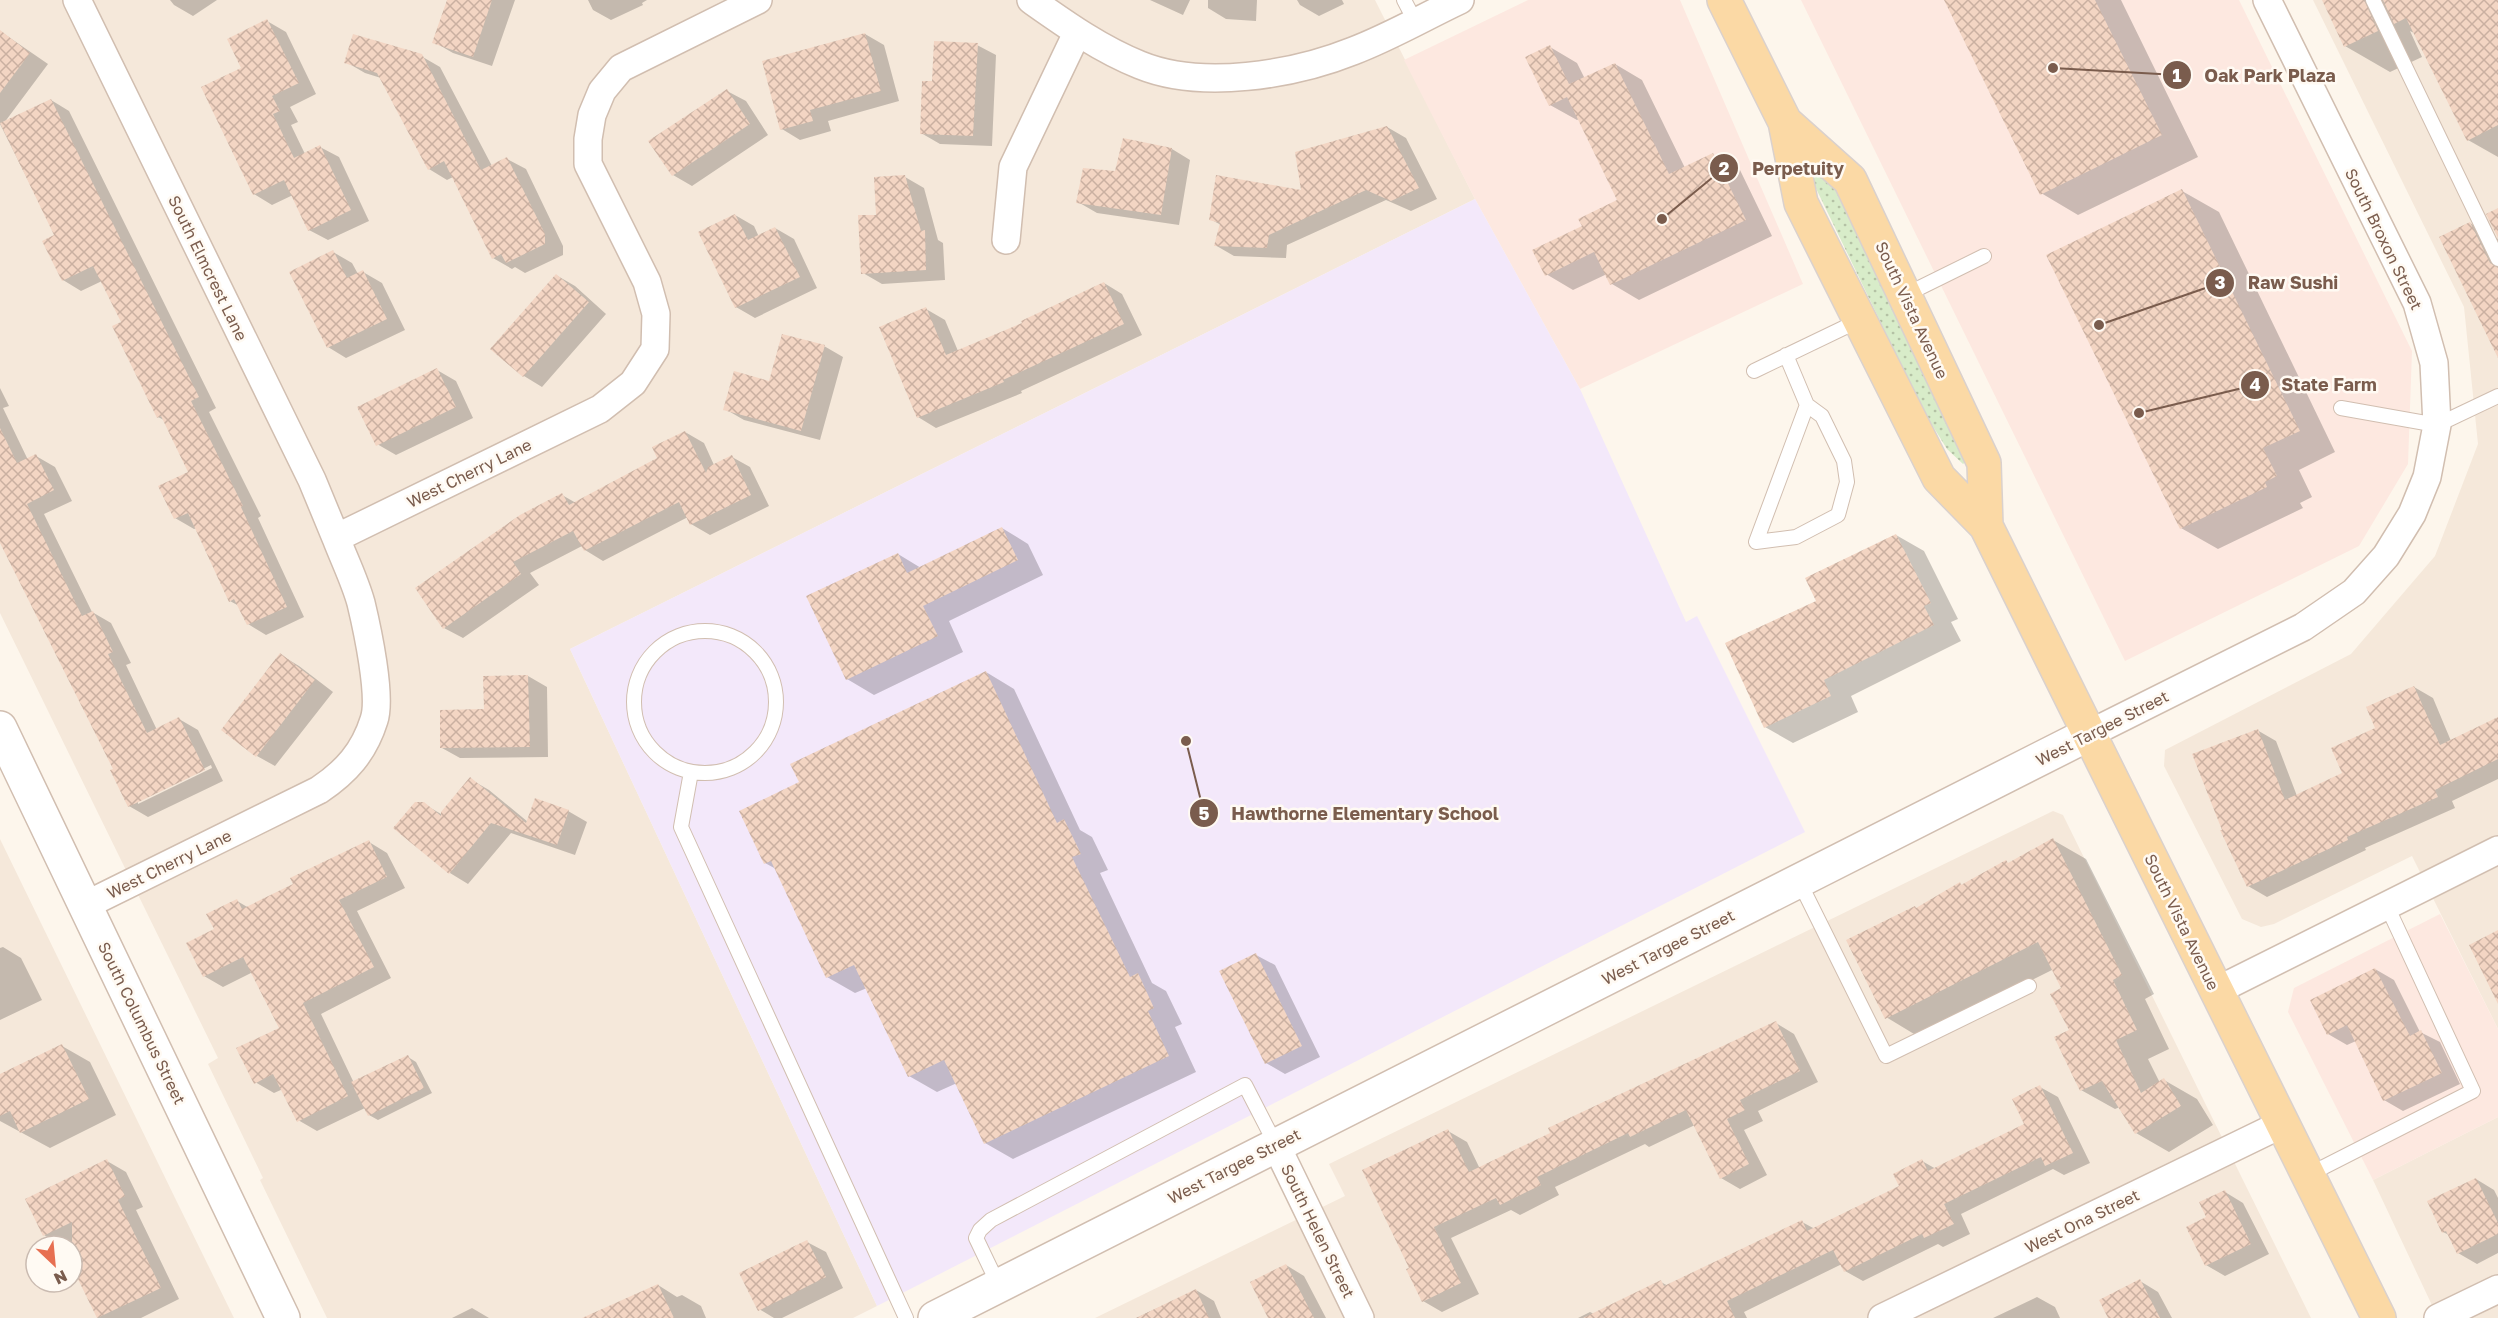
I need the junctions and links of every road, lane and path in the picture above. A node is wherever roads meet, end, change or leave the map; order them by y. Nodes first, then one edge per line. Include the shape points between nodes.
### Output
1 (77, 0) edge
2 (758, 0) edge
3 (1030, 0) edge
4 (1460, 0) edge
5 (1724, 0) edge
6 (2267, 0) edge
7 (2373, 0) edge
8 (1410, 11) edge
9 (1077, 33) junction
10 (1785, 122) junction
11 (1006, 240) dead end
12 (1984, 256) dead end
13 (2498, 259) edge
14 (1905, 296) junction
15 (1860, 320) junction
16 (1786, 355) junction
17 (1754, 371) dead end
18 (2498, 396) edge
19 (1807, 405) junction
20 (2341, 408) dead end
21 (2437, 425) junction
22 (1986, 526) junction
23 (336, 538) junction
24 (2386, 556) joint
25 (0, 728) edge
26 (2090, 734) junction
27 (691, 772) junction
28 (2498, 850) edge
29 (1799, 881) junction
30 (86, 904) junction
31 (2387, 906) junction
32 (2029, 986) dead end
33 (2216, 991) junction
34 (2282, 1124) junction
35 (1276, 1145) junction
36 (2308, 1175) junction
37 (999, 1286) junction
38 (2498, 1289) edge
39 (283, 1318) edge
40 (906, 1318) edge
41 (935, 1318) edge
42 (1360, 1318) edge
43 (1882, 1318) edge
44 (2379, 1318) edge
45 (2438, 1318) edge

1 - 23 street, South Elmcrest Lane via 312,480
2 - 23 street, West Cherry Lane via 621,68 602,91 592,115 588,164 647,282 656,314 655,349 633,383 600,409
3 - 9 street
4 - 8 street
5 - 10 main road, South Vista Avenue
6 - 21 street, South Broxon Street via 2417,303 2434,363
7 - 13 lane
8 - 9 street via 1353,52 1290,71 1232,79 1141,66
9 - 11 street via 1013,167
10 - 14 main road, South Vista Avenue via 1850,180
10 - 15 main road, South Vista Avenue via 1801,203
12 - 14 lane
14 - 22 main road, South Vista Avenue via 1984,463
15 - 16 lane
15 - 22 main road, South Vista Avenue via 1939,477
16 - 17 lane
16 - 19 lane
18 - 21 lane
19 - 19 lane via 1764,521 1756,542 1796,537 1838,515 1847,482 1844,461 1822,416
20 - 21 lane
21 - 24 street, South Broxon Street via 2427,477 2412,514
22 - 26 main road, South Vista Avenue
23 - 30 street, West Cherry Lane via 360,602 376,689 375,718 362,748 343,773 319,790
24 - 26 street, West Targee Street via 2354,592 2303,627
25 - 30 street, South Columbus Street
26 - 29 street, West Targee Street
26 - 33 main road, South Vista Avenue
27 - 27 lane via 715,773 737,766 756,753 777,712 776,689 769,667 754,649 735,636 712,630 688,632 666,642 648,658 637,680 633,704 638,728 650,748 669,764
27 - 40 lane via 681,827
28 - 31 street
29 - 32 lane via 1886,1056
29 - 35 street, West Targee Street
30 - 39 street, South Columbus Street
31 - 33 street
31 - 36 lane via 2473,1090
33 - 34 main road, South Vista Avenue
34 - 36 main road, South Vista Avenue
34 - 43 street, West Ona Street
35 - 37 street, West Targee Street
35 - 37 lane via 1245,1085 991,1220 976,1238
35 - 42 street, South Helen Street
36 - 44 main road, South Vista Avenue
37 - 41 street, West Targee Street
38 - 45 street

